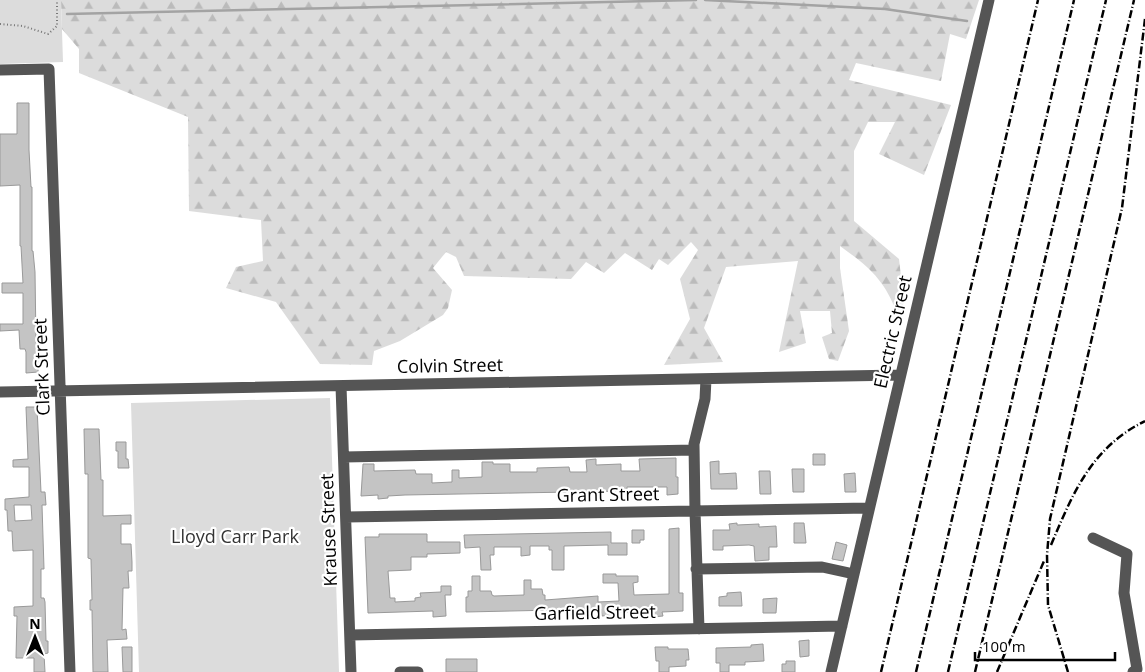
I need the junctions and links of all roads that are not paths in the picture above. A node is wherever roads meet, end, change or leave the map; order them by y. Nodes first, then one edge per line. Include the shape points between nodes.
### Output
1 (989, 0) edge
2 (0, 70) edge
3 (900, 375) junction
4 (706, 379) junction
5 (341, 386) junction
6 (60, 391) junction
7 (0, 392) edge
8 (694, 450) junction
9 (344, 457) junction
10 (869, 508) junction
11 (695, 511) junction
12 (346, 517) junction
13 (1093, 538) dead end
14 (696, 569) junction
15 (854, 574) junction
16 (842, 626) junction
17 (699, 629) junction
18 (350, 635) junction
19 (1136, 671) edge
20 (70, 672) edge
21 (351, 672) edge
22 (400, 672) edge
23 (418, 672) edge
24 (831, 672) edge

1 - 3 street, Electric Street
2 - 6 street, Clark Street via 49,69
3 - 4 street, Colvin Street
3 - 10 street, Electric Street
4 - 5 street, Colvin Street
4 - 8 street
5 - 6 street, Colvin Street
5 - 9 street, Krause Street
6 - 7 street, Colvin Street
6 - 20 street, Clark Street
8 - 9 street
8 - 11 street
9 - 12 street, Krause Street
10 - 11 street, Grant Street
10 - 15 street, Electric Street
11 - 12 street, Grant Street
11 - 14 street
12 - 18 street, Krause Street
13 - 19 street via 1127,554 1124,593
14 - 15 street via 822,567
14 - 17 street
15 - 16 street, Electric Street
16 - 17 street, Garfield Street
16 - 24 street, Electric Street
17 - 18 street, Garfield Street
18 - 21 street, Krause Street
22 - 23 street

